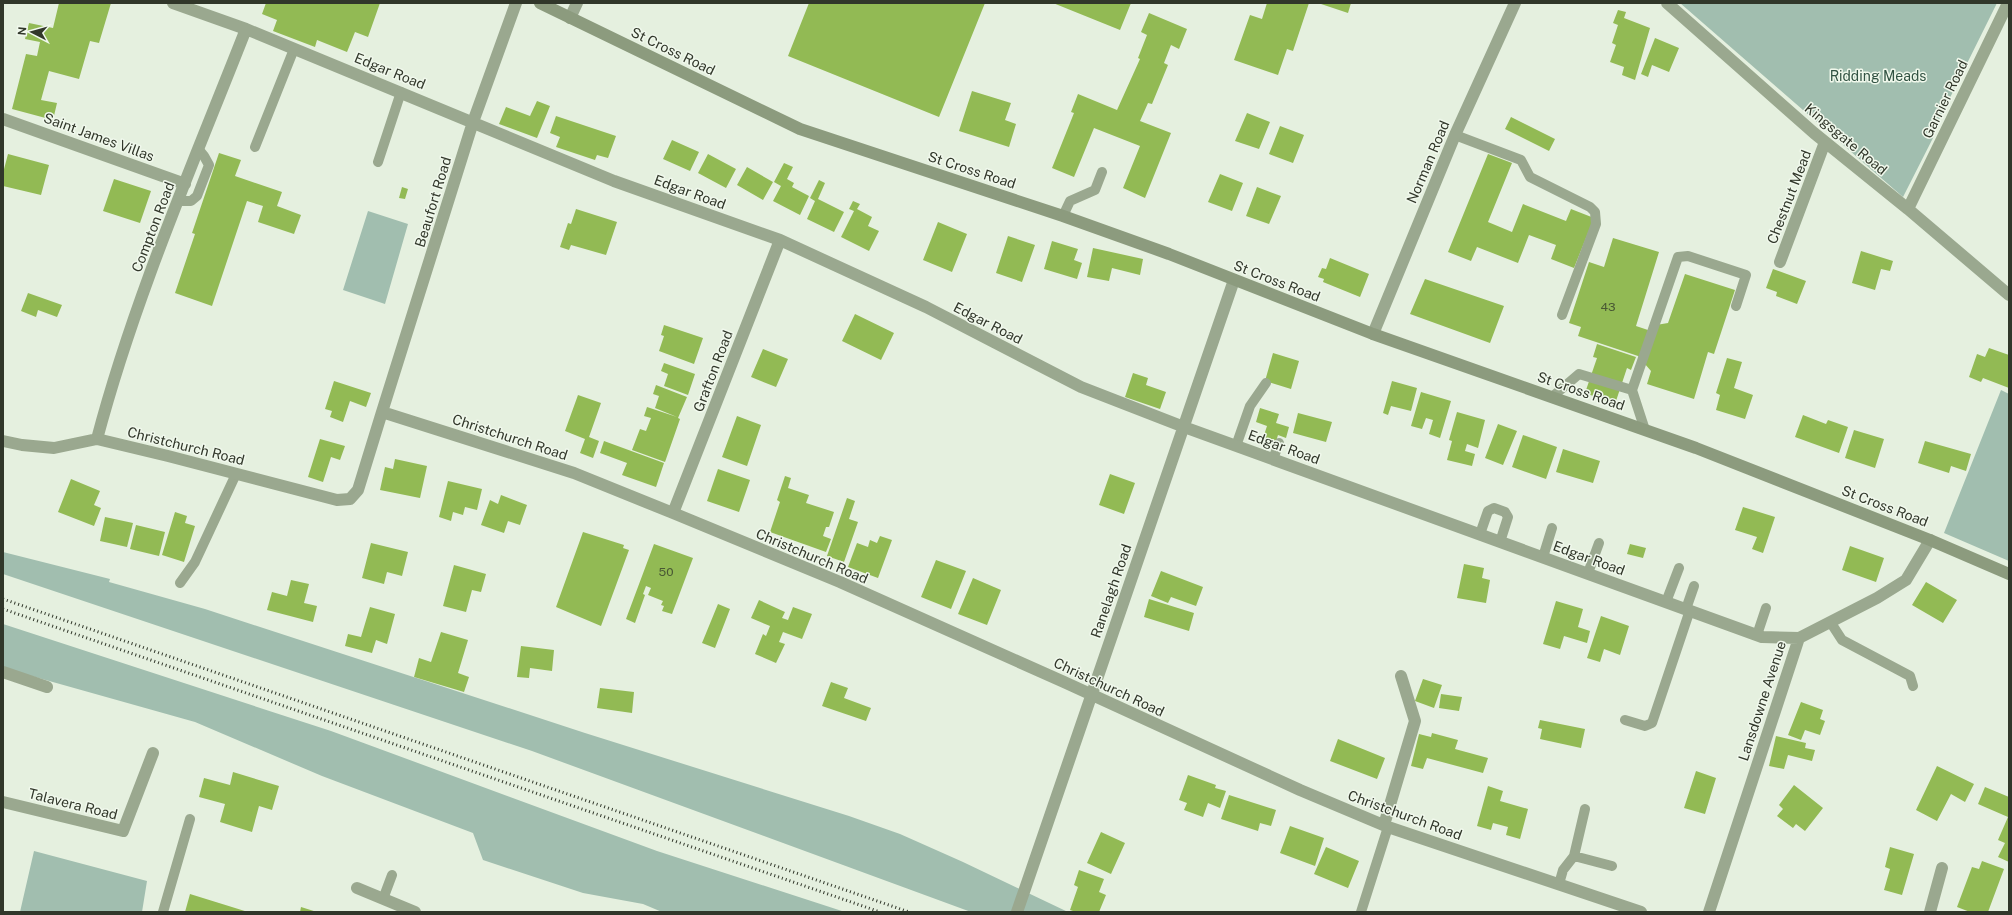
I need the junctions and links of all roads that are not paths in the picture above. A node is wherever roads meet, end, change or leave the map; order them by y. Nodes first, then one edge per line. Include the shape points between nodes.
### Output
1 (174, 3) edge
2 (516, 3) edge
3 (540, 3) edge
4 (577, 3) edge
5 (1515, 3) edge
6 (1667, 3) edge
7 (2008, 3) edge
8 (570, 18) junction
9 (246, 29) junction
10 (294, 49) junction
11 (401, 92) junction
12 (3, 119) edge
13 (474, 122) junction
14 (1455, 135) junction
15 (1825, 142) junction
16 (255, 147) dead end
17 (199, 150) junction
18 (378, 162) dead end
19 (1102, 172) dead end
20 (186, 184) junction
21 (179, 201) junction
22 (1908, 209) junction
23 (1063, 216) junction
24 (780, 240) junction
25 (1780, 262) dead end
26 (1234, 280) junction
27 (2009, 296) edge
28 (1736, 306) dead end
29 (1562, 315) dead end
30 (1373, 334) junction
31 (1266, 383) dead end
32 (1632, 390) junction
33 (1552, 397) junction
34 (382, 412) junction
35 (1184, 427) junction
36 (1645, 430) junction
37 (97, 439) junction
38 (3, 441) edge
39 (1279, 443) dead end
40 (1236, 446) junction
41 (1273, 459) junction
42 (236, 474) junction
43 (673, 513) junction
44 (1552, 528) dead end
45 (1480, 534) junction
46 (1930, 540) junction
47 (1500, 542) junction
48 (1599, 543) dead end
49 (1542, 557) junction
50 (1679, 568) dead end
51 (1588, 573) junction
52 (2009, 574) edge
53 (180, 583) dead end
54 (1694, 586) dead end
55 (1666, 602) junction
56 (1766, 608) dead end
57 (1688, 610) junction
58 (1831, 623) junction
59 (1757, 635) junction
60 (1799, 638) junction
61 (3, 672) edge
62 (1401, 676) dead end
63 (1913, 686) dead end
64 (47, 687) dead end
65 (1091, 694) junction
66 (1625, 720) dead end
67 (153, 753) dead end
68 (3, 802) edge
69 (1585, 809) dead end
70 (190, 818) dead end
71 (1386, 826) junction
72 (1574, 856) junction
73 (1612, 866) dead end
74 (1942, 868) dead end
75 (392, 875) dead end
76 (1559, 884) junction
77 (357, 888) dead end
78 (383, 899) junction
79 (164, 912) edge
80 (414, 912) edge
81 (1017, 912) edge
82 (1361, 912) edge
83 (1641, 912) edge
84 (1709, 912) edge
85 (1930, 912) edge

1 - 9 street, Edgar Road
2 - 13 street, Beaufort Road
3 - 8 main road, St Cross Road
4 - 8 street
5 - 14 street, Norman Road
6 - 15 street, Kingsgate Road
7 - 22 street, Garnier Road
8 - 23 main road, St Cross Road via 800,129
9 - 10 street, Edgar Road
9 - 17 street, Compton Road
10 - 11 street, Edgar Road
10 - 16 lane
11 - 13 street, Edgar Road
11 - 18 lane
12 - 20 street, Saint James Villas
13 - 24 street, Edgar Road via 614,181
13 - 34 street, Beaufort Road
14 - 29 lane via 1521,160 1530,177 1590,207 1595,212 1596,224
14 - 30 street, Norman Road
15 - 22 street, Kingsgate Road
15 - 25 street, Chestnut Mead
17 - 20 street, Compton Road
17 - 21 lane via 209,165 197,196 191,202
19 - 23 lane via 1095,190 1070,201
20 - 21 street, Compton Road
21 - 37 street, Compton Road via 113,378
22 - 27 street, Kingsgate Road
23 - 26 main road, St Cross Road
24 - 35 street, Edgar Road via 926,308 1080,387
24 - 43 street, Grafton Road
26 - 30 main road, St Cross Road
26 - 35 street, Ranelagh Road
28 - 32 lane via 1746,275 1688,256 1678,257
30 - 33 main road, St Cross Road
31 - 40 lane via 1250,406
32 - 33 lane via 1579,374
32 - 36 lane
33 - 36 main road, St Cross Road
34 - 42 street, Christchurch Road via 358,490 350,499 337,500
34 - 43 street, Christchurch Road via 574,473
35 - 40 street, Edgar Road
35 - 65 street, Ranelagh Road
36 - 46 main road, St Cross Road
37 - 38 street, Christchurch Road via 54,448
37 - 42 street, Christchurch Road
39 - 41 lane
40 - 41 street, Edgar Road
41 - 45 street, Edgar Road
42 - 53 lane via 195,562
43 - 65 street, Christchurch Road via 840,582
44 - 49 lane
45 - 47 street, Edgar Road
45 - 47 lane via 1488,511 1494,508 1504,512 1508,517
46 - 52 main road, St Cross Road
46 - 58 street, Lansdowne Avenue via 1906,580
47 - 49 street, Edgar Road
48 - 51 lane
49 - 51 street, Edgar Road
50 - 55 lane
51 - 55 street, Edgar Road
54 - 57 lane
55 - 57 street, Edgar Road
56 - 59 lane
57 - 59 street, Edgar Road
57 - 66 lane via 1652,723 1645,726
58 - 60 street, Lansdowne Avenue
58 - 63 lane via 1842,640 1910,676
59 - 60 street, Edgar Road
60 - 84 street, Lansdowne Avenue
61 - 64 street
62 - 71 street via 1415,721
65 - 71 street, Christchurch Road via 1293,787
65 - 81 street, Ranelagh Road
67 - 68 street, Talavera Road via 124,831
69 - 72 lane
70 - 79 lane
71 - 76 street, Christchurch Road
71 - 82 lane
72 - 73 lane
72 - 76 lane via 1563,870
74 - 85 street
75 - 78 lane
76 - 83 street, Christchurch Road
77 - 78 street
78 - 80 street

